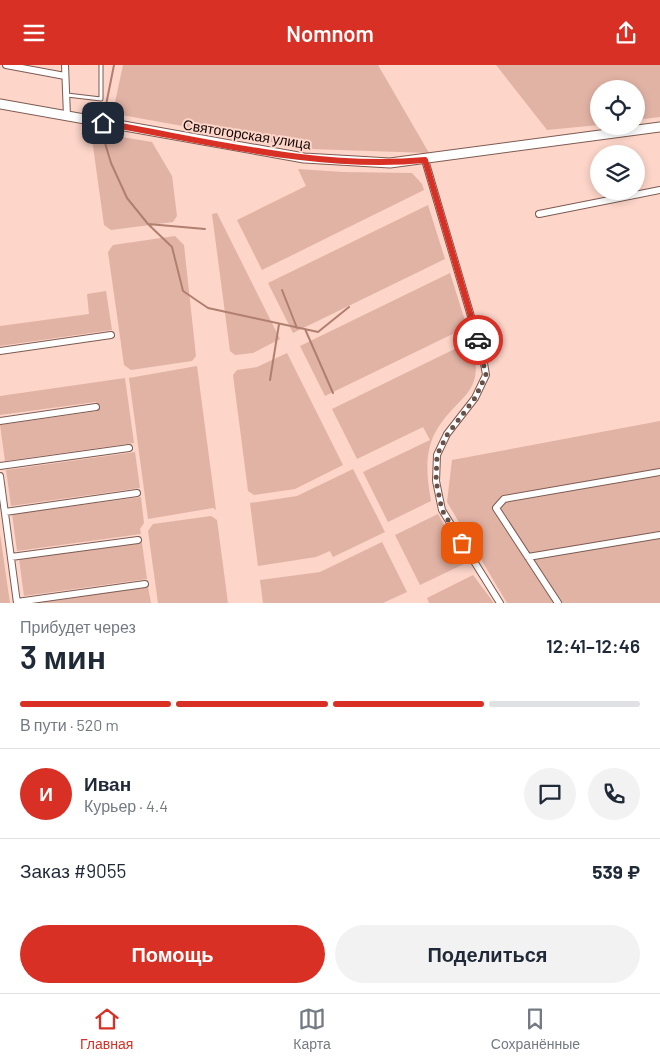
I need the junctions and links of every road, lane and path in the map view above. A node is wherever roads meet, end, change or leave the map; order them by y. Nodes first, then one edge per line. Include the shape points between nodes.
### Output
1 (6, 65) edge
2 (65, 65) edge
3 (101, 65) edge
4 (64, 77) junction
5 (67, 95) junction
6 (0, 104) edge
7 (67, 116) junction
8 (660, 127) edge
9 (425, 160) junction
10 (660, 190) edge
11 (539, 214) dead end
12 (111, 335) dead end
13 (0, 351) edge
14 (96, 407) dead end
15 (0, 421) edge
16 (129, 448) dead end
17 (0, 466) edge
18 (660, 472) edge
19 (0, 476) edge
20 (137, 493) dead end
21 (5, 511) junction
22 (660, 535) edge
23 (138, 540) dead end
24 (11, 557) junction
25 (528, 557) junction
26 (145, 584) dead end
27 (17, 602) edge
28 (500, 603) edge
29 (558, 603) edge

1 - 4 street
2 - 4 street
3 - 5 lane via 101,99
4 - 5 street
5 - 7 street
6 - 7 street, Святогорская улица
7 - 9 street, Святогорская улица via 304,158 390,163
8 - 9 street, Святогорская улица
9 - 28 street via 486,375 475,398 447,435 437,455 436,481 442,510
10 - 11 street
12 - 13 street
14 - 15 street
16 - 17 street
18 - 25 street via 504,499 496,508
19 - 21 street
20 - 21 street
21 - 24 street
22 - 25 street
23 - 24 street
24 - 27 street
25 - 29 street
26 - 27 street

